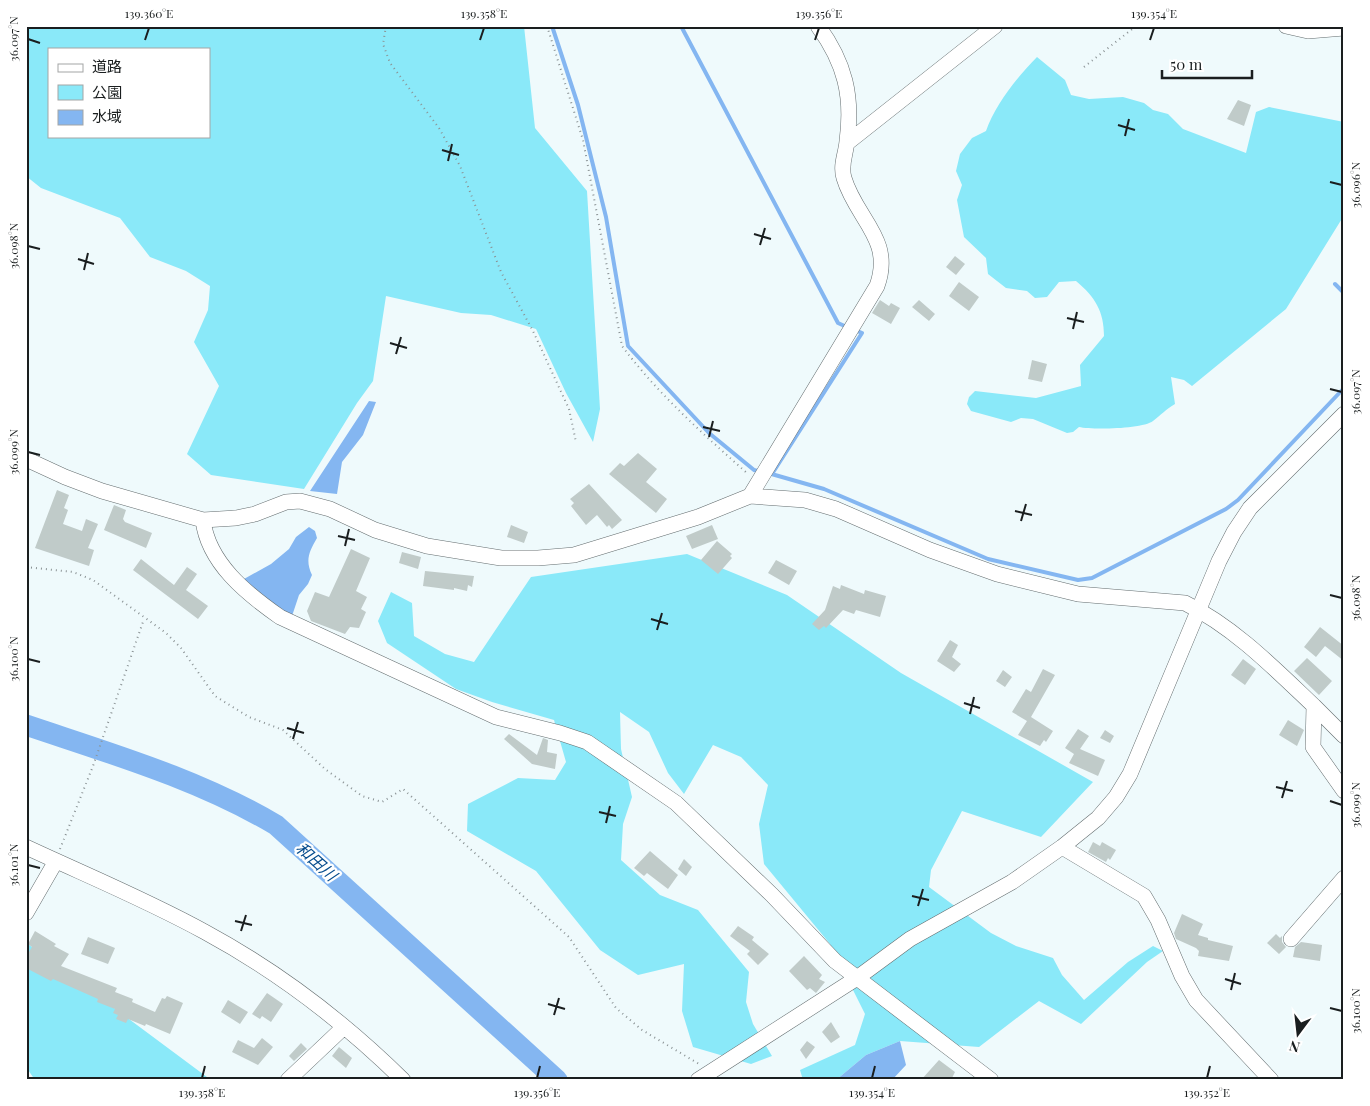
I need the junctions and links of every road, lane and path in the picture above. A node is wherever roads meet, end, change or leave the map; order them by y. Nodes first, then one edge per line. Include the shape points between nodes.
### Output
1 (386, 26) edge
2 (547, 26) edge
3 (818, 26) edge
4 (995, 26) edge
5 (1136, 26) edge
6 (1286, 26) edge
7 (1344, 28) edge
8 (1084, 67) dead end
9 (847, 143) junction
10 (1343, 416) edge
11 (576, 442) dead end
12 (26, 459) edge
13 (757, 482) junction
14 (750, 496) junction
15 (203, 520) junction
16 (26, 567) edge
17 (1199, 610) junction
18 (144, 618) junction
19 (1314, 706) junction
20 (1344, 736) edge
21 (1344, 792) edge
22 (26, 847) edge
23 (1062, 847) junction
24 (56, 861) junction
25 (1344, 878) edge
26 (26, 913) edge
27 (1291, 938) dead end
28 (857, 978) junction
29 (344, 1027) junction
30 (711, 1071) junction
31 (288, 1080) edge
32 (403, 1080) edge
33 (698, 1080) edge
34 (991, 1080) edge
35 (1271, 1080) edge

1 - 11 path via 383,44 390,63 439,128 460,166 501,272 569,409
2 - 13 path via 583,140 622,346 640,370 694,426
3 - 9 street via 845,74
4 - 9 street
5 - 8 path
6 - 7 street via 1308,31
9 - 13 street via 843,176 877,240 883,258 882,272 877,286
10 - 17 street via 1250,508 1234,532
12 - 15 street via 102,491
13 - 14 street
14 - 15 street via 698,517 574,555 538,558 501,558 427,546 300,500 236,518
14 - 17 street via 805,500 836,509 930,550 1006,577 1078,594 1186,603
15 - 28 street via 211,548 235,580 280,618 496,717 586,742 668,798 772,895 835,961
16 - 18 path via 81,574
17 - 19 street via 1266,660
17 - 23 street via 1130,774 1098,818
18 - 24 path
18 - 30 path via 181,648 215,696 249,717 283,730 325,769 362,796 382,802 403,789 569,937 616,1008 642,1030
19 - 20 street
19 - 21 street via 1313,748
22 - 24 street
23 - 28 street via 1012,882 910,939
23 - 35 street via 1144,896 1196,1000
24 - 26 street
24 - 29 street via 206,933 296,990
25 - 27 street
28 - 30 street
28 - 34 street
29 - 31 street
29 - 32 street
30 - 33 street

